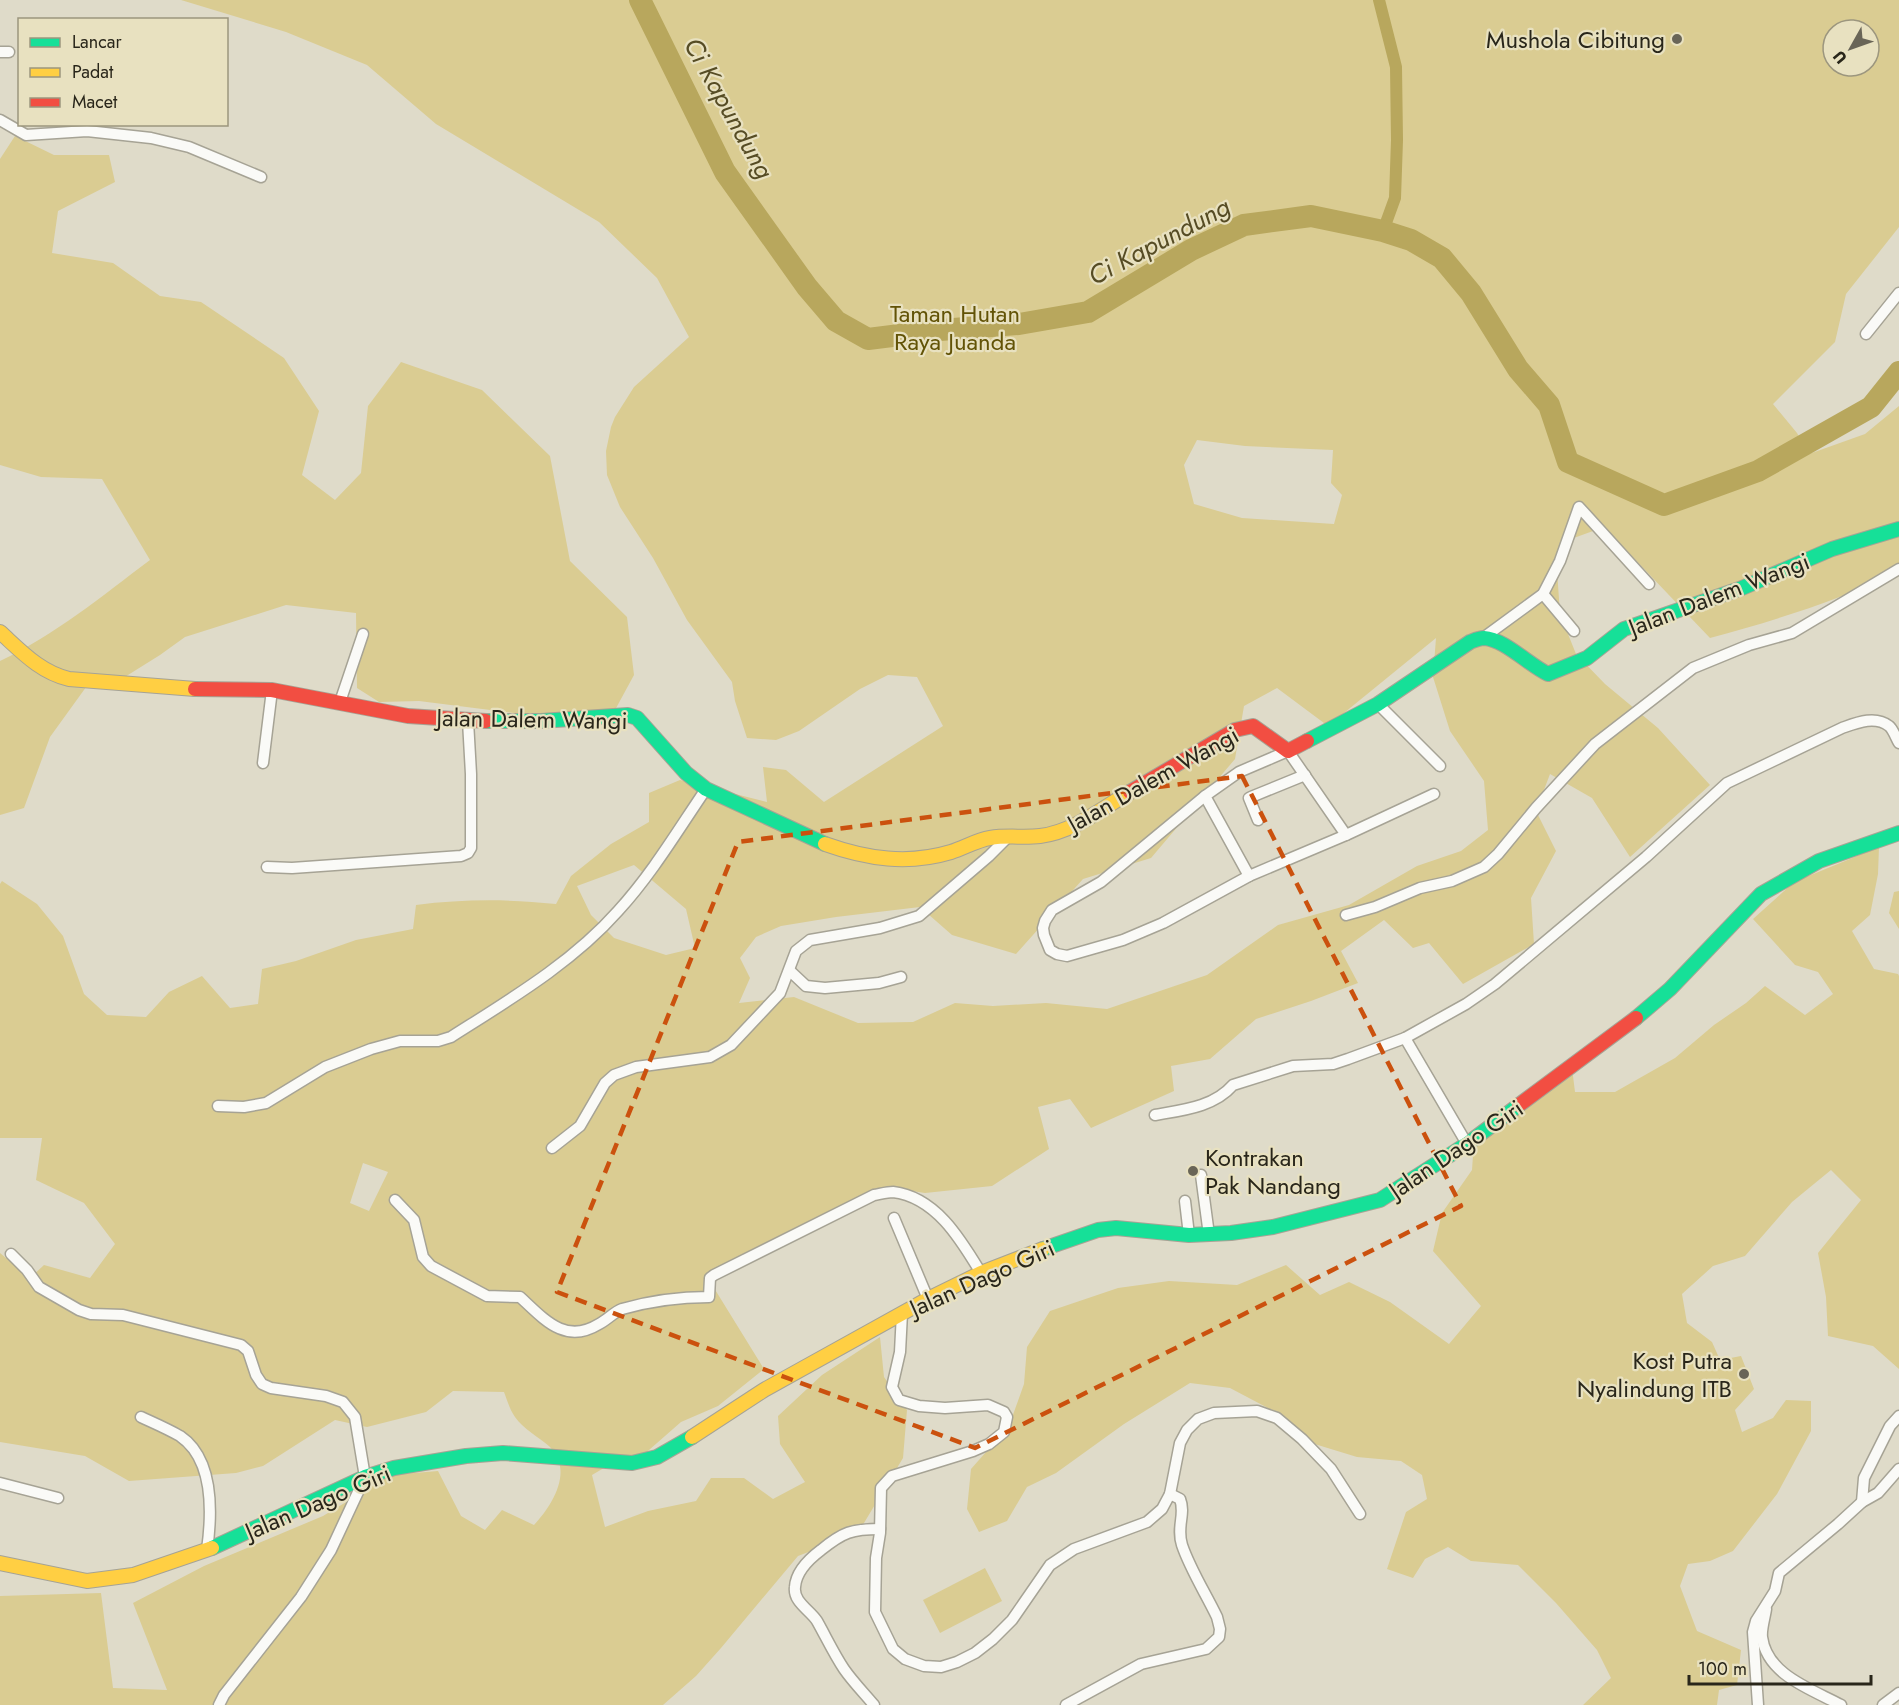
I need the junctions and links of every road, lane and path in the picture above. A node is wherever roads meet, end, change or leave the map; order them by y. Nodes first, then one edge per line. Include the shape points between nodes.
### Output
1 (0, 120) edge
2 (261, 177) dead end
3 (1899, 293) edge
4 (1866, 334) dead end
5 (1899, 529) edge
6 (1899, 568) edge
7 (1649, 584) dead end
8 (1543, 594) junction
9 (1574, 631) dead end
10 (0, 632) edge
11 (363, 634) dead end
12 (1483, 638) junction
13 (272, 690) junction
14 (340, 702) junction
15 (1378, 704) junction
16 (468, 721) junction
17 (1895, 722) edge
18 (1899, 742) edge
19 (1288, 751) junction
20 (263, 763) dead end
21 (1440, 766) dead end
22 (1305, 775) junction
23 (706, 789) junction
24 (1434, 794) dead end
25 (1205, 796) junction
26 (1258, 820) dead end
27 (1899, 833) edge
28 (1346, 835) junction
29 (1009, 836) junction
30 (267, 867) dead end
31 (1249, 876) junction
32 (1346, 915) dead end
33 (790, 971) junction
34 (901, 977) dead end
35 (1405, 1038) junction
36 (218, 1106) dead end
37 (1155, 1115) dead end
38 (1467, 1144) junction
39 (552, 1148) dead end
40 (1201, 1175) dead end
41 (394, 1200) dead end
42 (1185, 1201) dead end
43 (894, 1218) dead end
44 (1189, 1235) junction
45 (1209, 1235) junction
46 (11, 1254) dead end
47 (981, 1273) junction
48 (928, 1299) junction
49 (902, 1313) junction
50 (1899, 1416) edge
51 (141, 1417) dead end
52 (1899, 1469) edge
53 (365, 1477) junction
54 (0, 1483) edge
55 (1170, 1494) junction
56 (58, 1498) dead end
57 (1862, 1502) junction
58 (1360, 1514) dead end
59 (880, 1529) junction
60 (207, 1550) junction
61 (0, 1563) edge
62 (1772, 1596) junction
63 (1899, 1693) edge
64 (219, 1705) edge
65 (874, 1705) edge
66 (1066, 1705) edge
67 (1758, 1705) edge
68 (1841, 1705) edge
69 (1883, 1705) edge

1 - 2 street via 26,135 87,131 151,138 189,147
3 - 4 street
5 - 12 main road, Jalan Dalem Wangi via 1832,549 1742,588 1624,629 1587,658 1548,674
6 - 32 street via 1791,633 1693,668 1595,744 1484,867
7 - 8 street via 1579,507 1560,561
8 - 9 street
8 - 12 street
10 - 13 main road, Jalan Dalem Wangi via 43,671 58,677 188,689
11 - 14 street
12 - 15 main road via 1470,642
13 - 14 main road, Jalan Dalem Wangi
13 - 20 street
14 - 16 main road, Jalan Dalem Wangi via 408,716
15 - 19 main road
15 - 21 street
16 - 23 main road, Jalan Dalem Wangi via 541,722 628,715 637,718 686,773
16 - 30 street via 468,853
17 - 18 street
17 - 35 street via 1870,720 1842,728 1727,783 1495,984
19 - 22 street
19 - 25 street via 1239,772
19 - 29 main road, Jalan Dalem Wangi via 1253,726 1235,730 1076,824 1041,836
22 - 26 street via 1249,798
22 - 28 street
23 - 29 main road, Jalan Dalem Wangi via 852,854 916,859 988,838
23 - 36 street via 639,888 617,913 589,941 524,991 451,1037 400,1041 371,1049 325,1067 266,1103
24 - 28 street
25 - 31 street
25 - 31 street via 1101,882 1052,910 1043,928 1046,943 1050,950 1067,957 1123,940
27 - 38 main road, Jalan Dago Giri via 1819,861 1761,894 1670,989
28 - 31 street
29 - 33 street via 919,916 880,928 810,940 796,951
33 - 34 street via 806,986 825,988
33 - 39 street via 780,993 731,1045 710,1057 636,1067 614,1075 605,1083 580,1126
35 - 37 street via 1333,1064 1293,1066 1233,1085 1201,1106
35 - 38 street
38 - 45 main road, Jalan Dago Giri via 1380,1200 1273,1227
40 - 45 street
41 - 47 street via 414,1220 423,1257 431,1266 487,1296 520,1297 545,1321 573,1332 598,1325 620,1310 684,1297 709,1297 710,1278 714,1275 874,1195 892,1192 914,1198 935,1212 959,1238
42 - 44 street
43 - 48 street
44 - 45 main road, Jalan Dago Giri
44 - 47 main road, Jalan Dago Giri via 1098,1230
46 - 53 street via 39,1287 79,1310 123,1315 241,1345 248,1351 262,1384 343,1402 355,1417
47 - 48 main road, Jalan Dago Giri
48 - 49 main road, Jalan Dago Giri
49 - 53 main road, Jalan Dago Giri via 764,1390 657,1457 632,1463 503,1452 394,1468
49 - 59 street via 900,1352 892,1388 899,1400 945,1408 987,1405 1004,1412 1007,1424 1004,1432 989,1444 892,1476 881,1488
50 - 57 street via 1864,1478
51 - 60 street via 181,1437 197,1454 211,1503
52 - 57 street via 1878,1493
53 - 60 main road, Jalan Dago Giri
53 - 64 street via 331,1550 302,1597
54 - 56 street
55 - 58 street via 1180,1443 1198,1419 1214,1413 1257,1411 1277,1418 1302,1439 1331,1469
55 - 59 street via 1162,1509 1147,1522 1074,1549 1050,1565 1012,1620 993,1639 975,1653 941,1667 905,1659 893,1649 875,1612
55 - 66 street via 1180,1499 1184,1508 1179,1525 1181,1544 1217,1617 1219,1637 1206,1649 1142,1664
57 - 62 street via 1779,1573
59 - 65 street via 858,1529 828,1544 811,1558 794,1589 799,1603 816,1619 845,1671
60 - 61 main road, Jalan Dago Giri via 133,1575 87,1581
62 - 67 street via 1752,1632
62 - 68 street via 1761,1635 1768,1657 1789,1676
63 - 69 street

